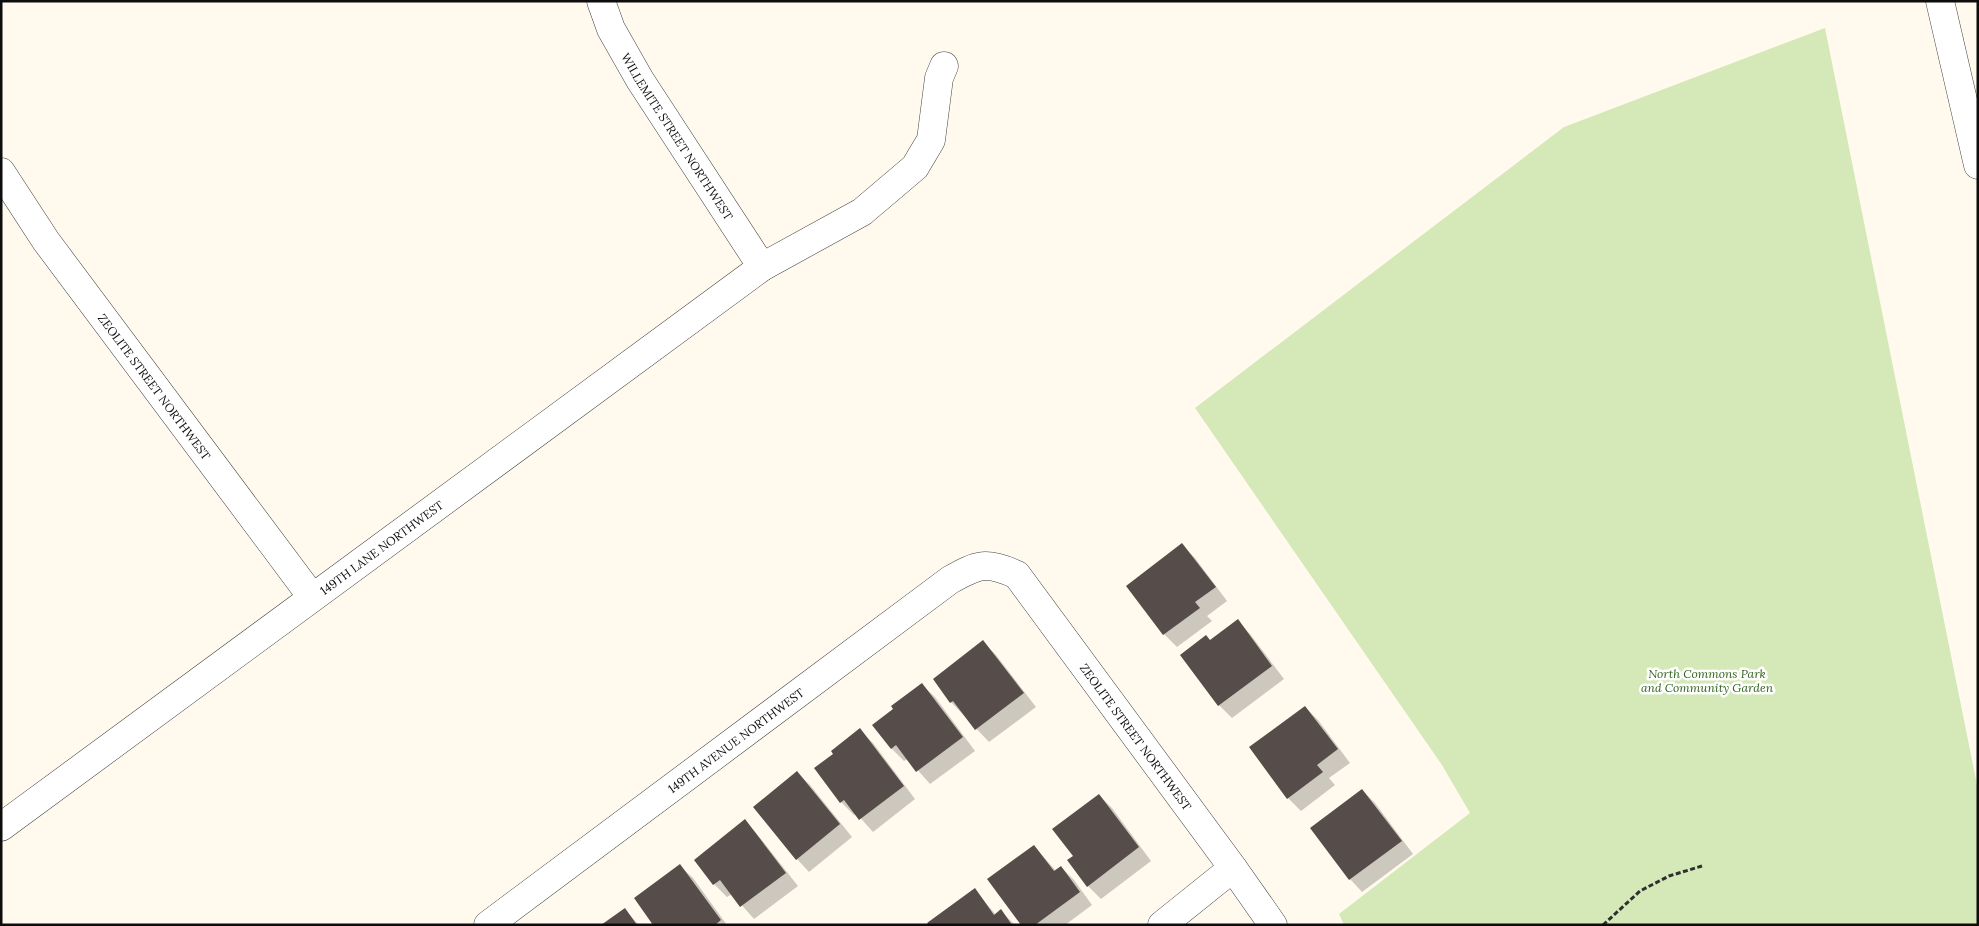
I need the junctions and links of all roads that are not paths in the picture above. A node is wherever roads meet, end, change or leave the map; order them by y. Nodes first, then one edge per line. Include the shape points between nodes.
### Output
1 (601, 1) edge
2 (1940, 1) edge
3 (944, 66) dead end
4 (1970, 91) edge
5 (1978, 165) edge
6 (1, 172) edge
7 (762, 267) junction
8 (987, 565) joint
9 (312, 597) junction
10 (1, 827) edge
11 (1233, 868) junction
12 (488, 925) edge
13 (1162, 925) edge
14 (1273, 925) edge

1 - 7 street, WILLEMITE STREET NORTHWEST via 611,28 640,80
2 - 4 street
3 - 7 street, 149TH LANE NORTHWEST via 939,78 931,140 914,167 862,212
4 - 5 street
6 - 9 street, ZEOLITE STREET NORTHWEST via 46,241
7 - 9 street, 149TH LANE NORTHWEST
8 - 11 street, ZEOLITE STREET NORTHWEST via 1017,575
8 - 12 street, 149TH AVENUE NORTHWEST via 968,570 950,580
9 - 10 street, 149TH LANE NORTHWEST
11 - 13 street
11 - 14 street, ZEOLITE STREET NORTHWEST

